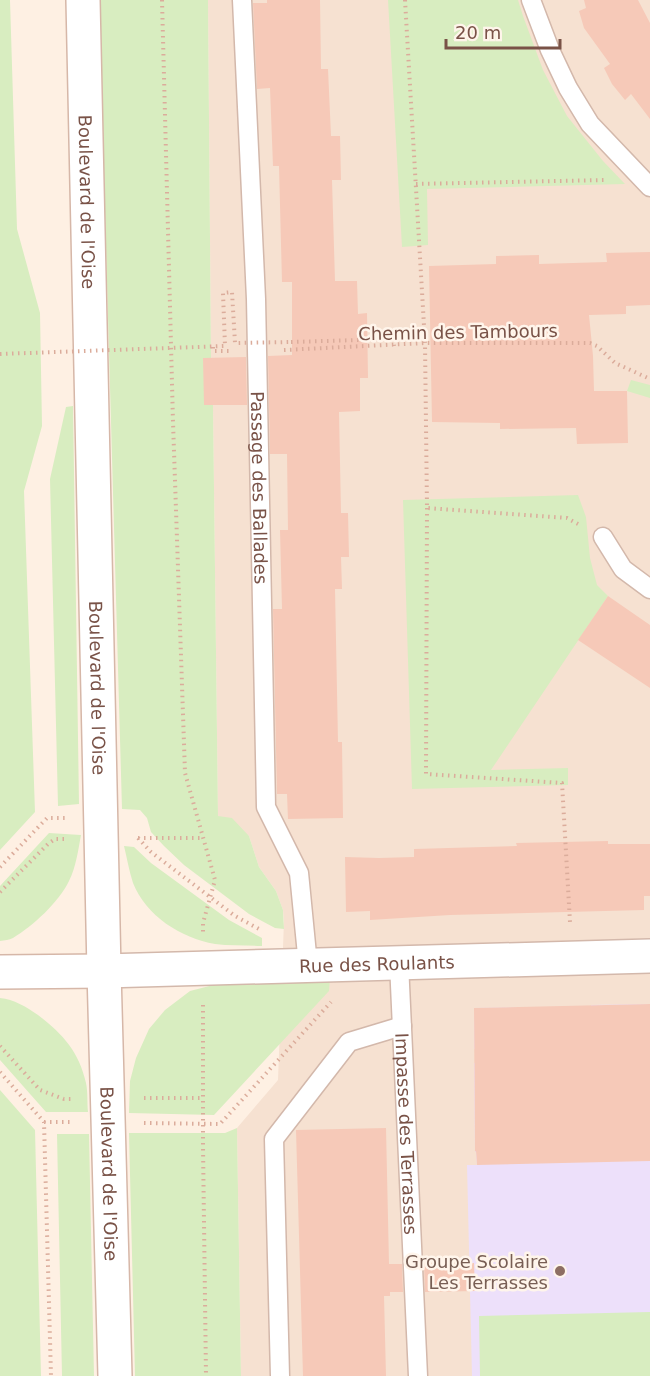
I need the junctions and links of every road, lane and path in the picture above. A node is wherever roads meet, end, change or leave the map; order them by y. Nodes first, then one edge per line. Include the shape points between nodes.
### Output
1 (83, 0) edge
2 (162, 0) edge
3 (242, 0) edge
4 (405, 0) edge
5 (531, 0) edge
6 (645, 183) edge
7 (416, 184) junction
8 (425, 344) junction
9 (394, 346) junction
10 (257, 351) junction
11 (0, 354) edge
12 (650, 379) edge
13 (427, 508) junction
14 (603, 537) joint
15 (650, 589) edge
16 (101, 818) junction
17 (0, 867) edge
18 (210, 897) junction
19 (307, 953) junction
20 (650, 956) edge
21 (572, 958) junction
22 (399, 963) junction
23 (203, 968) junction
24 (104, 971) junction
25 (0, 972) edge
26 (339, 994) dead end
27 (402, 1026) junction
28 (0, 1072) edge
29 (44, 1122) junction
30 (107, 1122) junction
31 (203, 1124) junction
32 (51, 1376) edge
33 (115, 1376) edge
34 (206, 1376) edge
35 (280, 1376) edge
36 (418, 1376) edge

1 - 16 main road, Boulevard de l'Oise
2 - 18 path via 185,773 215,880
3 - 10 lane, Passage des Ballades
4 - 7 path
5 - 6 lane via 568,88 590,124
6 - 7 path
7 - 8 path
8 - 9 path, Chemin des Tambours
8 - 12 path, Chemin des Tambours via 590,344 615,363
8 - 13 path
9 - 10 path, Chemin des Tambours
9 - 11 path, bridge via 393,339 235,344 232,292 223,293 225,346 215,349
10 - 19 lane, Passage des Ballades via 266,807 299,873
13 - 14 path via 567,518
13 - 21 path via 426,774 562,783
14 - 15 lane via 622,569
16 - 17 path via 47,818
16 - 18 path via 132,821 138,838 151,852
16 - 24 main road, Boulevard de l'Oise
18 - 19 path via 235,916
18 - 23 path via 203,923
19 - 22 main road, Rue des Roulants
19 - 23 main road, Rue des Roulants
20 - 21 main road, Rue des Roulants
21 - 22 main road, Rue des Roulants
22 - 27 lane, Impasse des Terrasses
23 - 24 main road, Rue des Roulants
23 - 31 path
24 - 25 main road, Rue des Roulants
24 - 30 main road, Boulevard de l'Oise
26 - 31 path via 220,1124
27 - 35 lane via 349,1042 274,1139
27 - 36 lane, Impasse des Terrasses
28 - 29 path
29 - 30 path
29 - 32 path
30 - 31 path
30 - 33 main road, Boulevard de l'Oise
31 - 34 path

